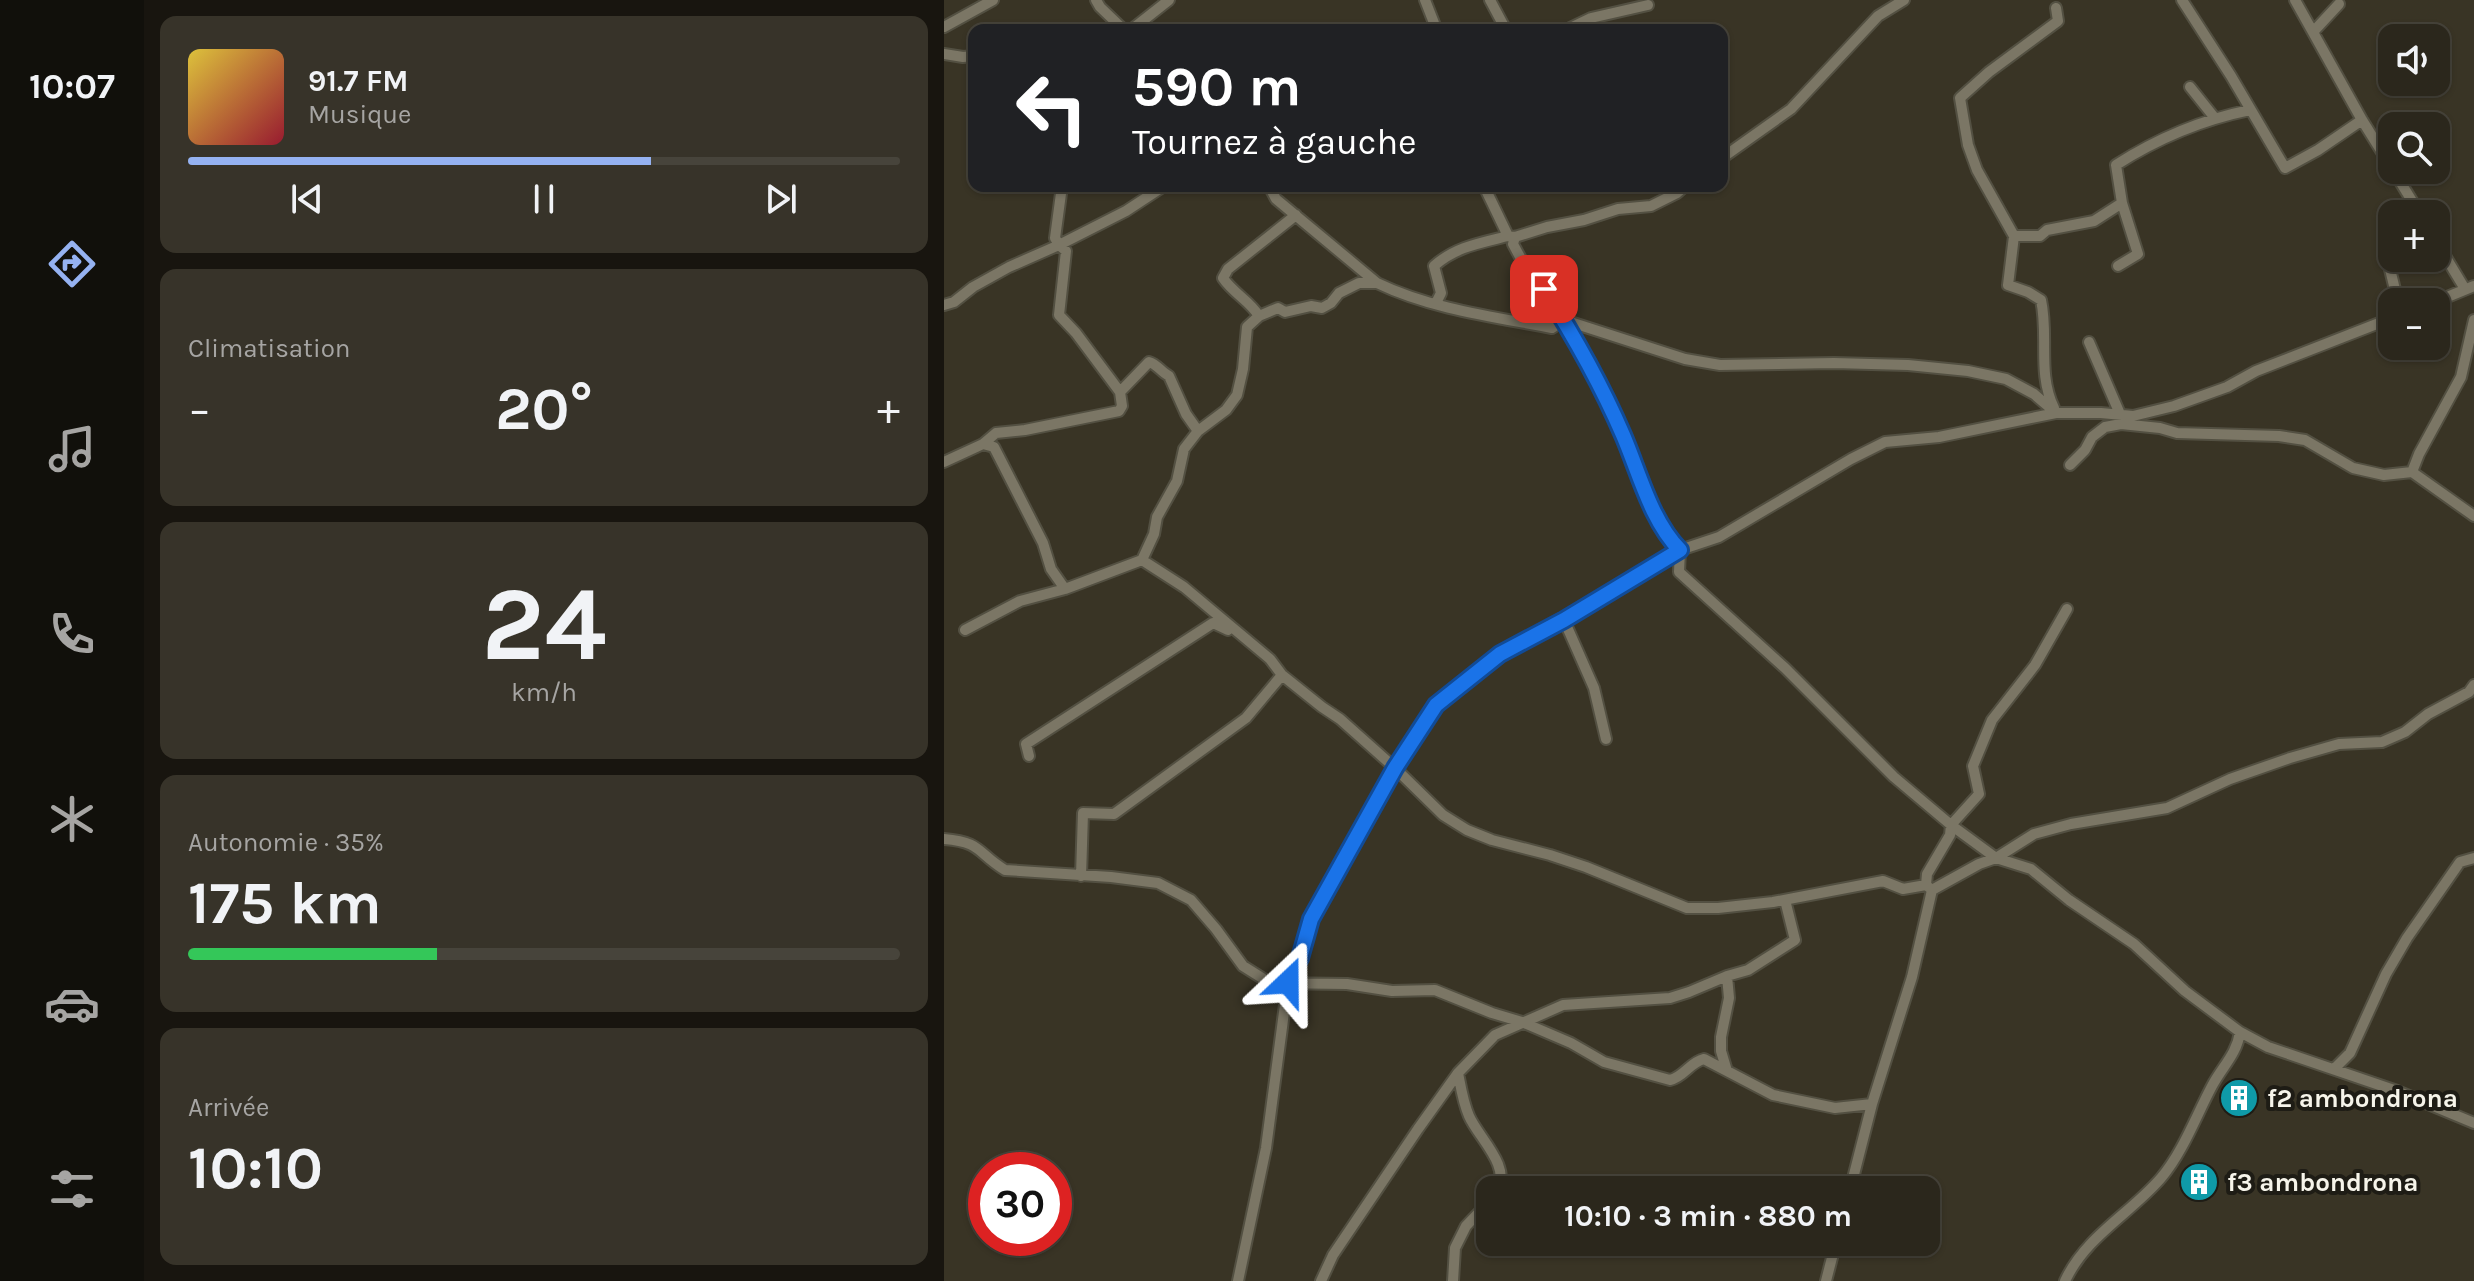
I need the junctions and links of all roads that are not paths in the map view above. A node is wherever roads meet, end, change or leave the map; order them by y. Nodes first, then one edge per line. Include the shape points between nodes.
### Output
1 (993, 0) edge
2 (1096, 0) edge
3 (1169, 0) edge
4 (1425, 0) edge
5 (1490, 0) edge
6 (1904, 0) edge
7 (2182, 0) edge
8 (2295, 0) edge
9 (2339, 4) dead end
10 (1648, 5) dead end
11 (2056, 8) dead end
12 (1118, 24) edge
13 (1139, 24) edge
14 (1432, 24) edge
15 (1503, 24) edge
16 (1578, 24) edge
17 (944, 27) edge
18 (2313, 32) junction
19 (944, 54) edge
20 (968, 57) edge
21 (2190, 87) dead end
22 (2250, 110) junction
23 (2214, 117) junction
24 (2362, 120) junction
25 (2378, 145) edge
26 (1728, 154) edge
27 (1061, 192) edge
28 (1155, 192) edge
29 (1272, 192) edge
30 (1487, 192) edge
31 (1678, 192) edge
32 (2122, 203) junction
33 (1296, 215) junction
34 (2014, 236) junction
35 (1511, 237) junction
36 (1059, 245) junction
37 (2450, 260) edge
38 (2118, 266) dead end
39 (1377, 283) junction
40 (2470, 288) edge
41 (1544, 289) dead end
42 (2450, 296) edge
43 (1436, 303) junction
44 (944, 305) edge
45 (1259, 316) junction
46 (1564, 320) junction
47 (2474, 320) edge
48 (2378, 323) edge
49 (2089, 342) dead end
50 (1120, 392) junction
51 (2056, 413) junction
52 (2120, 414) junction
53 (1198, 431) junction
54 (983, 444) junction
55 (944, 462) edge
56 (2070, 465) dead end
57 (2412, 472) junction
58 (2474, 516) edge
59 (1680, 550) junction
60 (1142, 560) junction
61 (1065, 589) junction
62 (2067, 609) dead end
63 (1564, 620) junction
64 (965, 630) dead end
65 (1241, 635) junction
66 (1282, 675) junction
67 (2474, 685) edge
68 (1606, 739) dead end
69 (1029, 756) dead end
70 (1395, 768) junction
71 (1951, 825) junction
72 (944, 839) edge
73 (1996, 858) junction
74 (2474, 858) edge
75 (1081, 876) junction
76 (1929, 888) junction
77 (1785, 900) junction
78 (1727, 976) junction
79 (1288, 982) junction
80 (1522, 1022) junction
81 (2240, 1032) junction
82 (2334, 1069) junction
83 (1727, 1071) junction
84 (1458, 1073) junction
85 (1872, 1104) junction
86 (2474, 1123) edge
87 (1501, 1176) edge
88 (1854, 1176) edge
89 (1476, 1216) edge
90 (1832, 1256) edge
91 (1238, 1281) edge
92 (1321, 1281) edge
93 (1453, 1281) edge
94 (1826, 1281) edge
95 (2065, 1281) edge

1 - 17 street
2 - 12 street
3 - 13 street
4 - 14 street
5 - 15 street
6 - 26 street via 1878,16 1791,109
7 - 22 street
8 - 18 street
9 - 18 street
10 - 16 street
11 - 34 street via 2058,21 1960,98 1977,170
18 - 24 street
19 - 20 street
21 - 23 street
22 - 23 street
22 - 24 street via 2285,168
23 - 32 street via 2116,165
24 - 25 street
27 - 36 street via 1055,238
28 - 36 street
29 - 33 street
30 - 35 street
31 - 35 street via 1651,206 1618,209
32 - 34 street via 2094,221 2040,236
32 - 38 street via 2138,254
33 - 39 street
33 - 45 street via 1236,261 1223,278
34 - 51 street via 2008,285 2041,300 2044,374
35 - 43 street via 1446,255 1434,266 1441,293
35 - 46 street via 1548,309
36 - 44 street
36 - 50 street via 1066,251 1059,315
37 - 40 street
39 - 43 street
39 - 45 street via 1359,283 1322,308 1278,308
40 - 42 street
41 - 46 street
43 - 46 street via 1552,328
45 - 53 street via 1247,327 1237,395
46 - 51 street via 1585,333 1616,336 1720,365 1834,363 1968,371 2006,379
46 - 59 street via 1622,432 1654,510
47 - 57 street via 2461,377
48 - 52 street via 2187,402 2133,416
49 - 52 street
50 - 53 street via 1153,363 1169,376
50 - 54 street via 1119,411 996,433
51 - 52 street
51 - 59 street via 1939,437 1885,442 1719,537
53 - 60 street via 1184,449 1177,481
54 - 55 street
54 - 61 street via 994,447
56 - 57 street via 2092,437 2121,424 2177,433 2305,440 2353,468 2384,475
57 - 58 street
59 - 63 street
59 - 71 street via 1679,572
60 - 61 street
60 - 65 street
61 - 64 street via 1020,601
62 - 71 street via 2035,665 1992,720 1973,766 1979,794
63 - 68 street via 1594,688
63 - 70 street via 1500,654 1436,705
65 - 66 street
65 - 69 street via 1213,623 1026,744
66 - 70 street
66 - 75 street via 1246,718 1114,814 1083,813
67 - 73 street via 2382,742 2339,744 2230,779 2167,808 2034,834
70 - 77 street via 1443,815 1467,830 1586,867 1687,908
70 - 79 street via 1311,919
71 - 73 street
71 - 76 street via 1927,874
72 - 75 street via 975,846 1005,870
73 - 76 street
73 - 81 street via 2031,869 2134,944
74 - 82 street via 2460,862 2407,938 2350,1053
75 - 79 street via 1158,883 1180,894 1191,900 1243,966 1270,983
76 - 77 street via 1903,889 1883,881
76 - 85 street via 1912,977
77 - 78 street via 1795,940 1748,970
78 - 80 street via 1670,998 1563,1005
78 - 83 street via 1729,998 1721,1037
79 - 80 street via 1435,990
79 - 91 street via 1266,1148
80 - 83 street via 1604,1062 1670,1080 1697,1060
80 - 84 street via 1495,1035
81 - 82 street
81 - 95 street via 2238,1048 2163,1176 2093,1239
82 - 86 street
83 - 85 street via 1773,1095 1801,1102 1835,1108
84 - 87 street via 1463,1102
84 - 92 street via 1333,1255
85 - 88 street
89 - 93 street via 1455,1248
90 - 94 street

